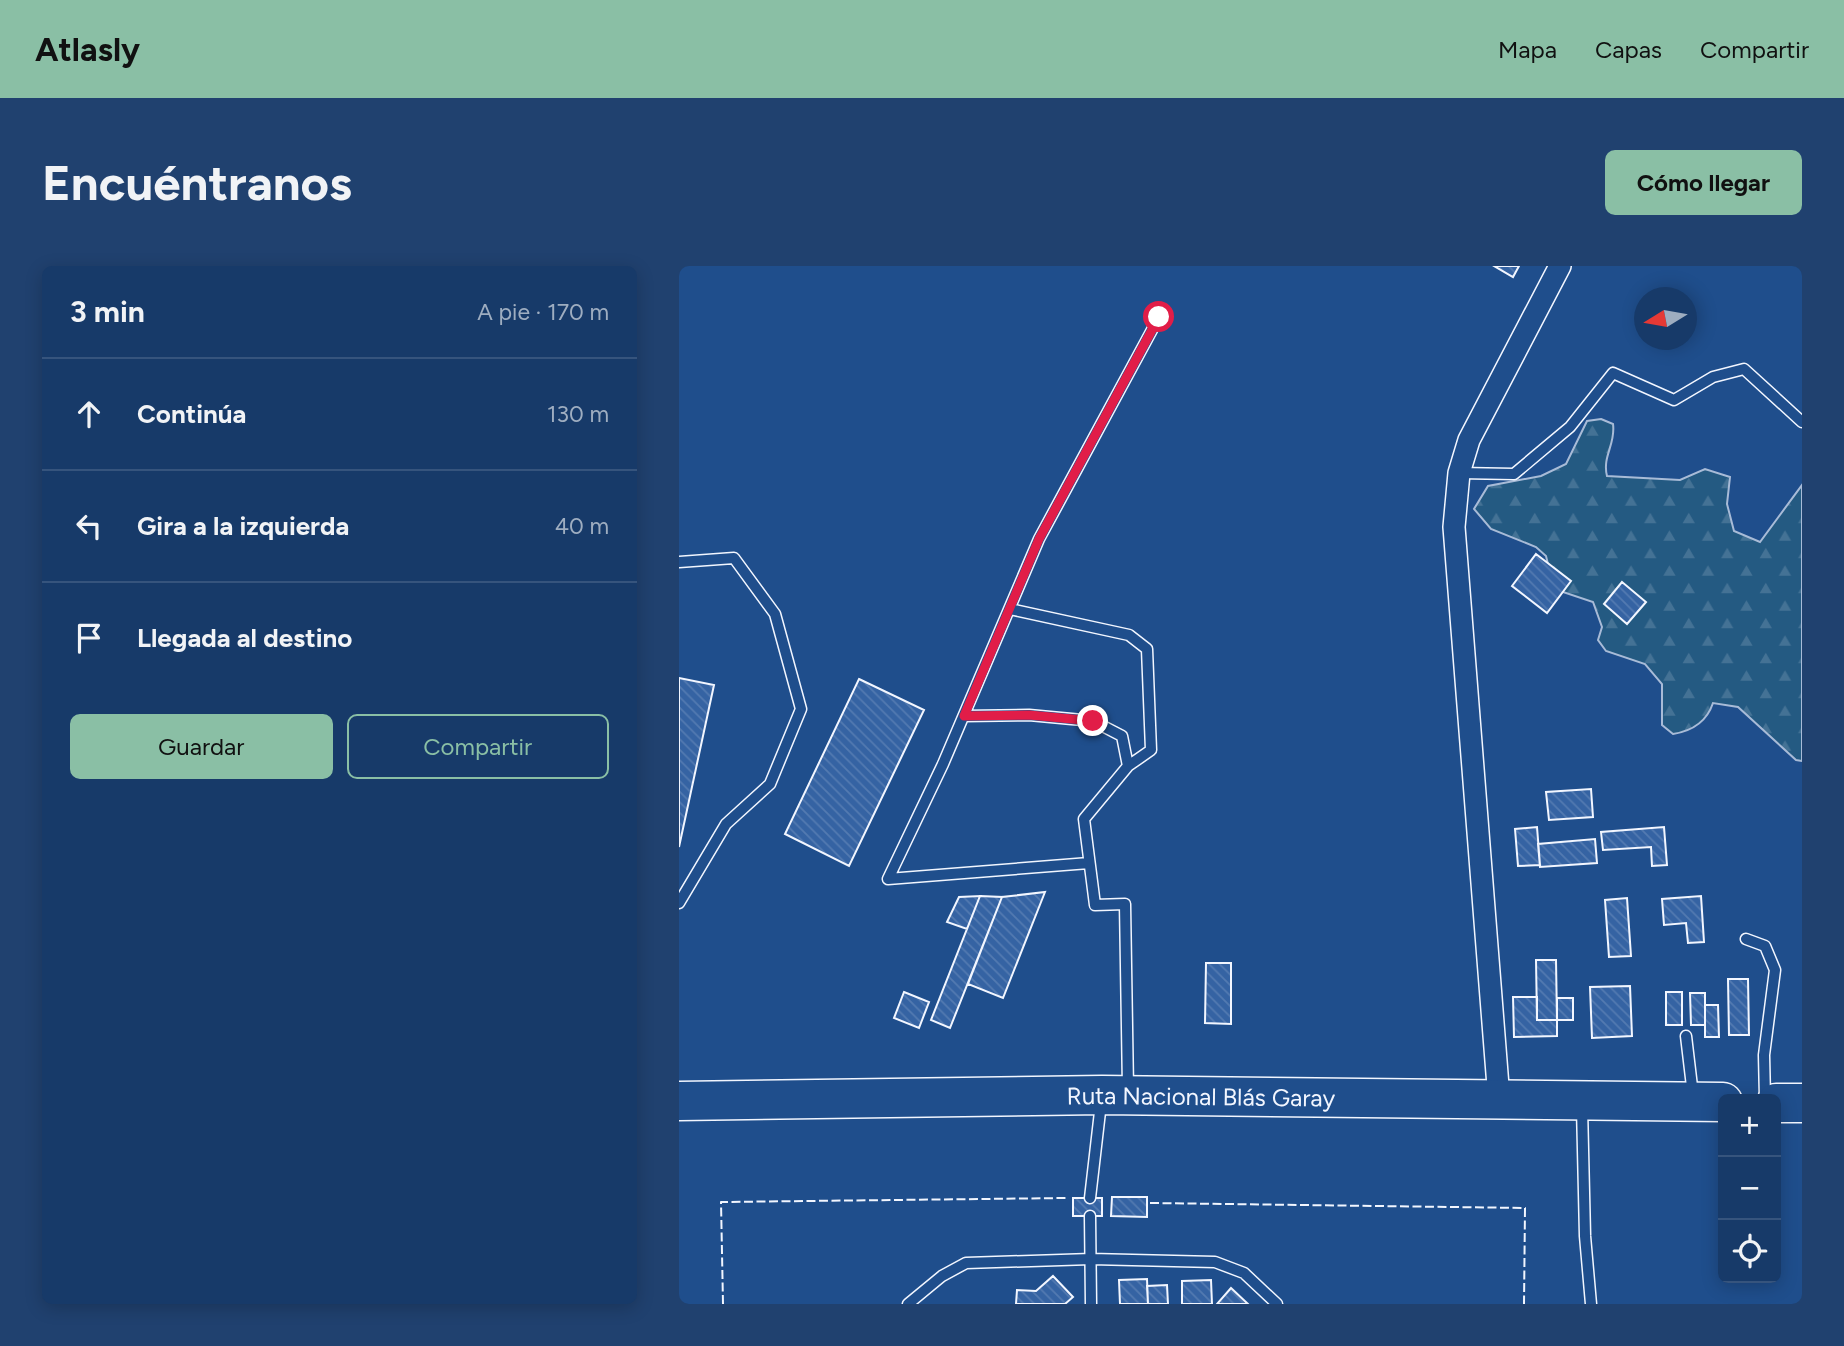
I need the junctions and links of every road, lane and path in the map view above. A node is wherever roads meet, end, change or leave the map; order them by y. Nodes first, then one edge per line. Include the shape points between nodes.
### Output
1 (1560, 266) edge
2 (1159, 317) dead end
3 (1802, 422) edge
4 (1459, 473) junction
5 (679, 562) edge
6 (1010, 609) junction
7 (964, 716) junction
8 (1128, 766) junction
9 (1089, 863) junction
10 (679, 903) edge
11 (1746, 939) dead end
12 (1686, 1036) dead end
13 (1765, 1094) edge
14 (1115, 1096) junction
15 (1499, 1099) junction
16 (1582, 1100) junction
17 (679, 1101) edge
18 (1708, 1102) edge
19 (1781, 1103) edge
20 (1802, 1103) edge
21 (1090, 1198) dead end
22 (1090, 1216) dead end
23 (1091, 1259) junction
24 (908, 1304) edge
25 (1091, 1304) edge
26 (1277, 1304) edge
27 (1591, 1304) edge

1 - 4 street via 1469,440
2 - 6 lane via 1039,539
3 - 4 lane via 1744,369 1713,377 1675,400 1613,373 1570,427 1514,474
4 - 15 street via 1454,527
5 - 10 lane via 733,558 775,614 801,709 770,784 726,824
6 - 7 lane
6 - 8 lane via 1129,635 1147,649 1151,750
7 - 8 lane via 1029,715 1093,721 1122,736
7 - 9 lane via 888,879
8 - 9 lane via 1084,818
9 - 14 lane via 1095,905 1125,904
11 - 13 lane via 1765,946 1775,970
12 - 18 lane
14 - 15 highway, Ruta Nacional Blás Garay
14 - 17 highway, Ruta Nacional Blás Garay
14 - 21 lane
15 - 16 highway, Ruta Nacional Blás Garay
16 - 18 highway, Ruta Nacional Blás Garay
16 - 27 lane
19 - 20 highway
22 - 23 lane
23 - 24 lane via 966,1264 942,1276
23 - 25 lane
23 - 26 lane via 1215,1262 1244,1273

